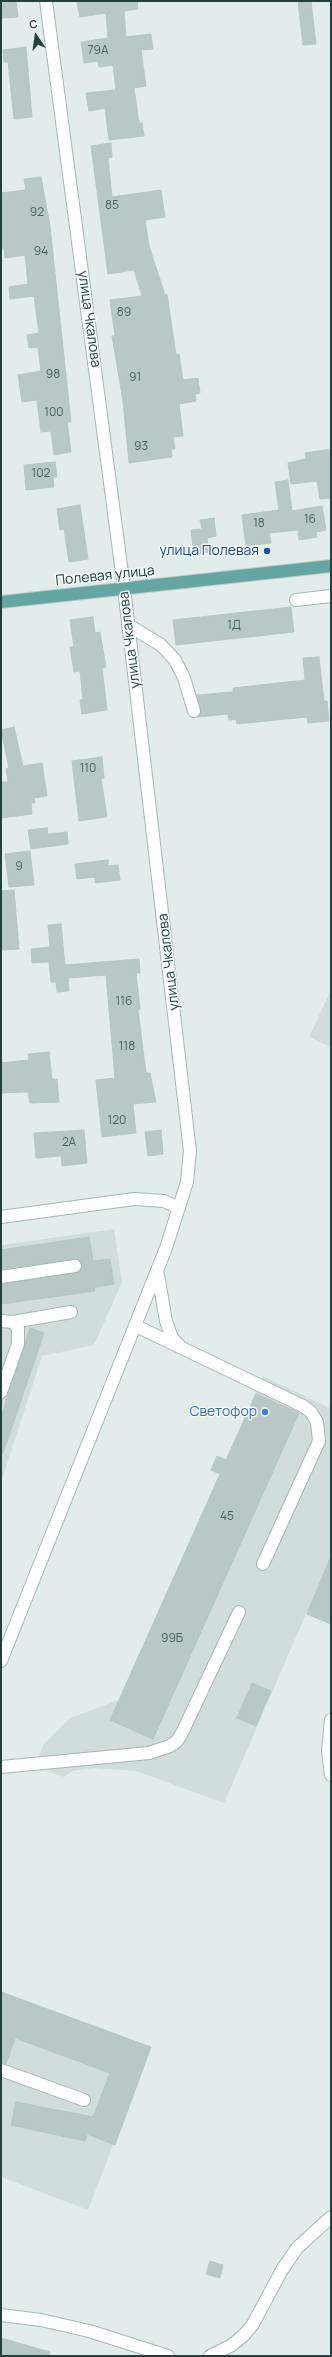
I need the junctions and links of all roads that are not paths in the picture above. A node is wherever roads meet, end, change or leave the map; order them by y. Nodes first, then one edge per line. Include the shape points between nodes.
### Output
1 (46, 1) edge
2 (331, 566) edge
3 (124, 588) junction
4 (331, 596) edge
5 (296, 600) dead end
6 (1, 602) edge
7 (128, 625) junction
8 (194, 711) dead end
9 (179, 1208) junction
10 (1, 1216) edge
11 (159, 1265) junction
12 (75, 1266) dead end
13 (1, 1277) edge
14 (71, 1312) dead end
15 (7, 1321) edge
16 (136, 1326) junction
17 (183, 1349) junction
18 (2, 1387) edge
19 (263, 1564) dead end
20 (239, 1612) dead end
21 (1, 1661) edge
22 (331, 1720) edge
23 (1, 1767) edge
24 (331, 1775) edge
25 (1, 2070) edge
26 (84, 2100) dead end
27 (331, 2217) edge
28 (1, 2316) edge
29 (168, 2356) edge
30 (210, 2356) edge

1 - 3 street, улица Чкалова
2 - 3 main road, Полевая улица
3 - 6 main road, Полевая улица
3 - 7 street, улица Чкалова
4 - 5 street
7 - 8 street via 161,645 175,660 184,678
7 - 9 street, улица Чкалова via 190,1151 187,1182
9 - 10 street via 164,1201 134,1199
9 - 11 street, улица Чкалова
11 - 16 street, улица Чкалова
11 - 17 street via 158,1283 166,1321 172,1338
12 - 13 street
14 - 15 street
15 - 18 street via 18,1328 20,1336
16 - 17 street
16 - 21 street, улица Чкалова
17 - 19 street via 303,1406 311,1412 317,1422 319,1441
20 - 23 street via 182,1733 170,1746 149,1753
22 - 24 street via 328,1751
25 - 26 street
27 - 30 street via 297,2248 282,2270 254,2324 232,2345
28 - 29 street via 41,2320 89,2331

